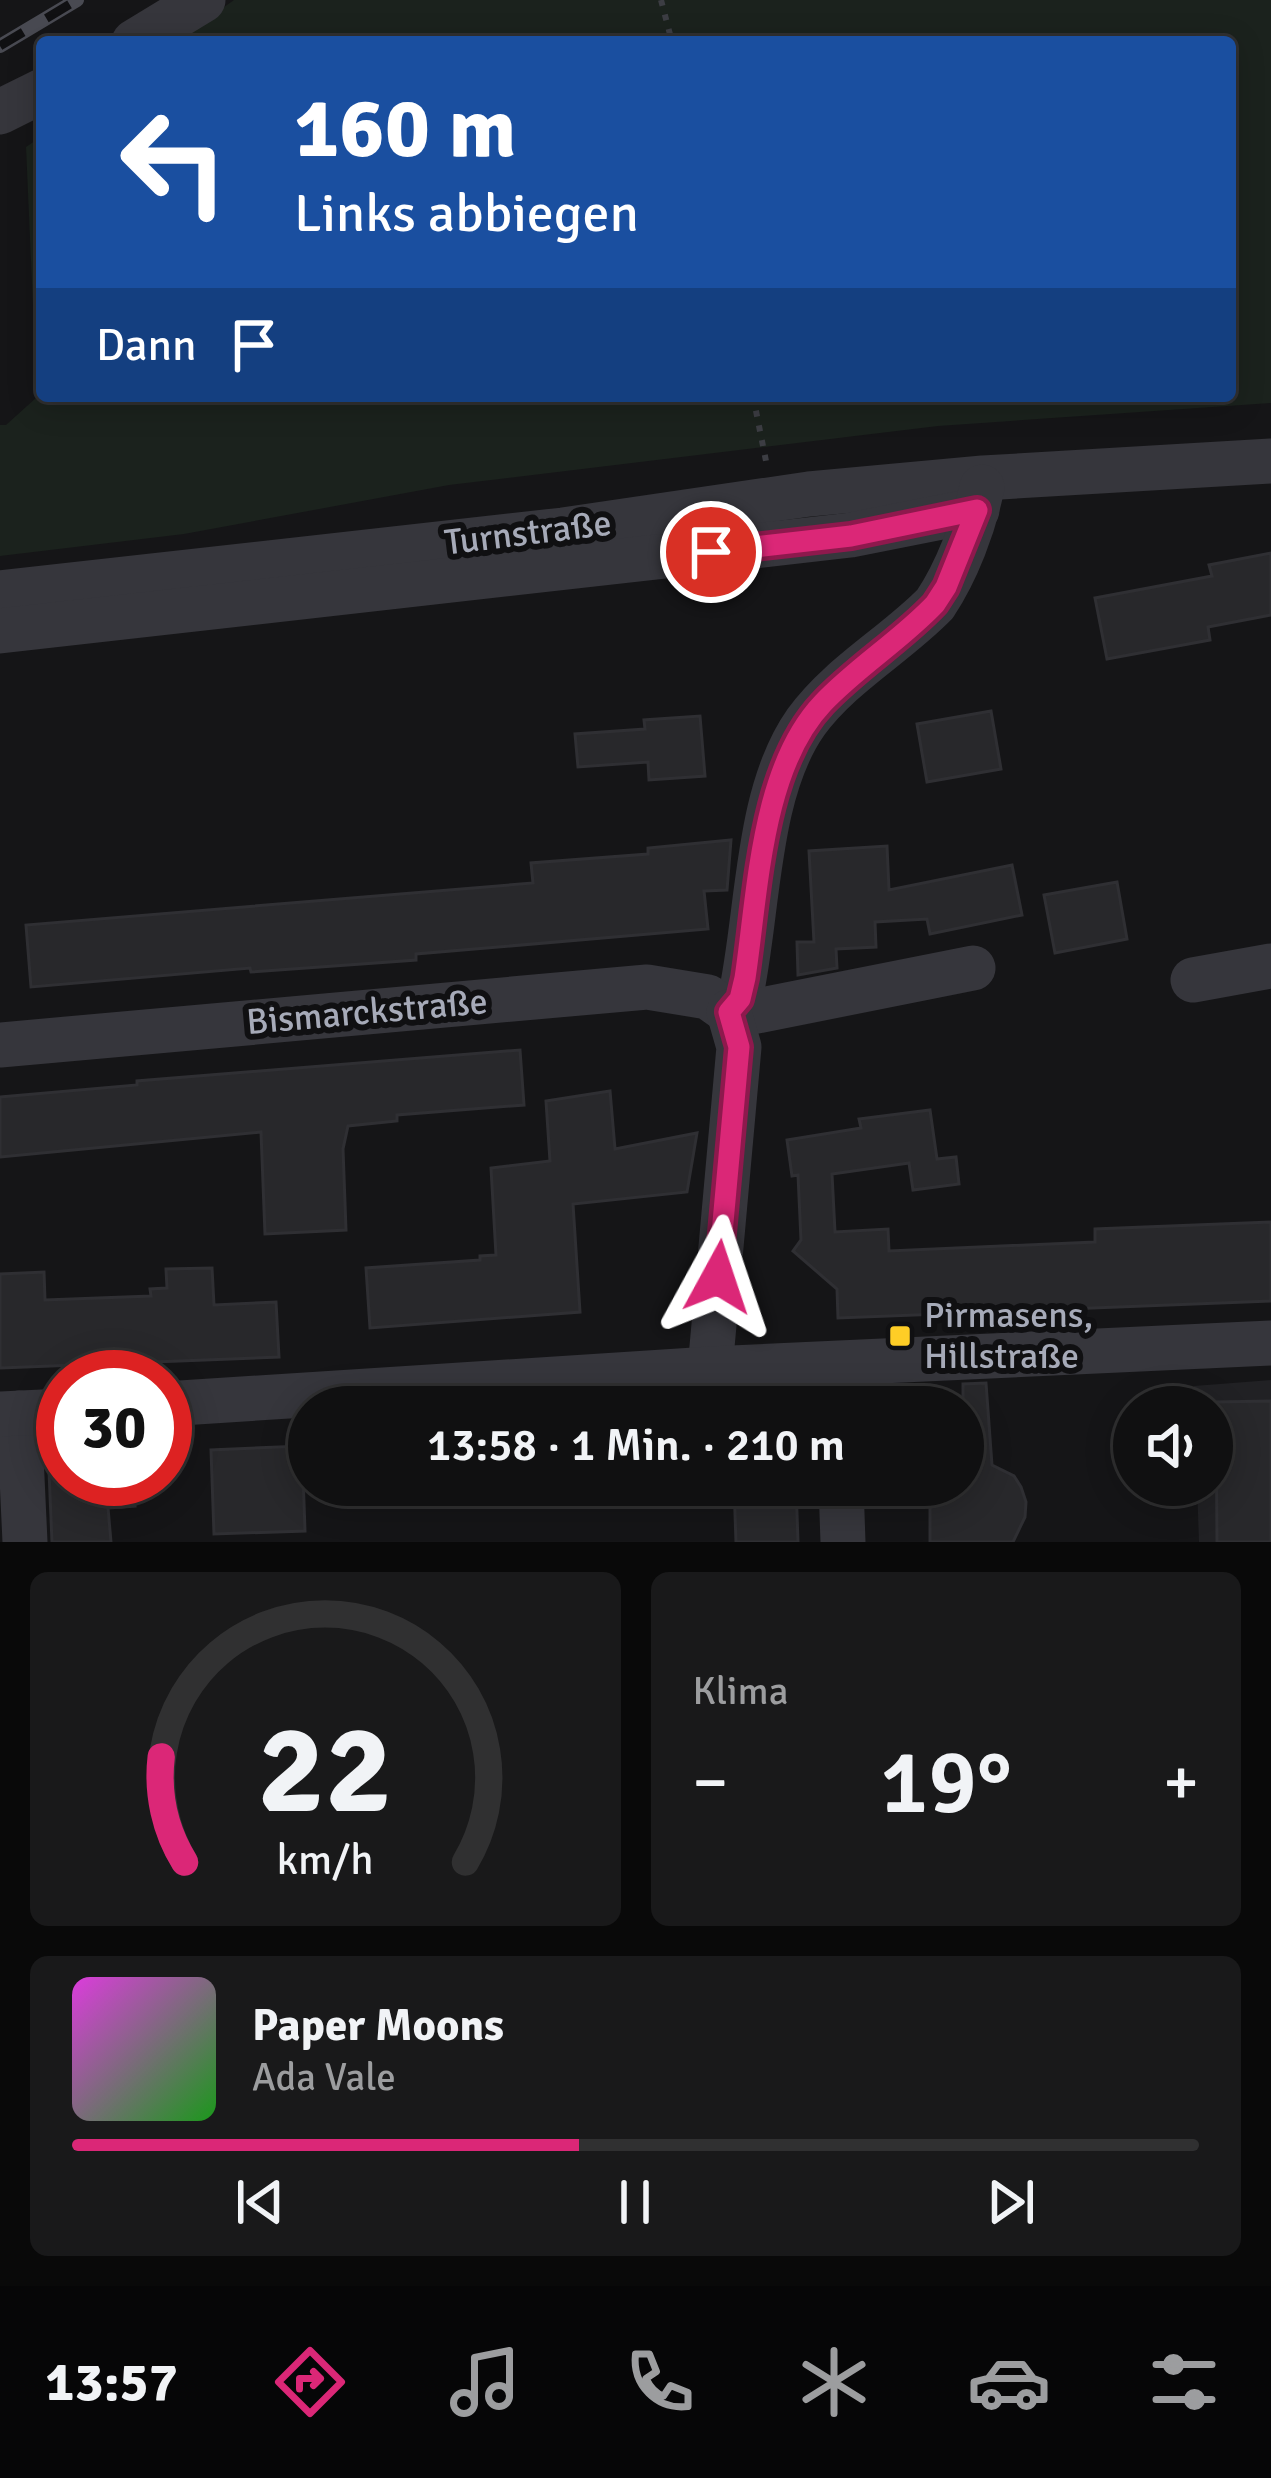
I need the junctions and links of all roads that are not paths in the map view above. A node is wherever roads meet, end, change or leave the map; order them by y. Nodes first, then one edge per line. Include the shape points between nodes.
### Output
1 (202, 0) edge
2 (144, 36) edge
3 (36, 94) edge
4 (0, 112) edge
5 (1271, 461) edge
6 (980, 494) junction
7 (0, 593) edge
8 (0, 631) edge
9 (1271, 967) edge
10 (973, 968) dead end
11 (1193, 980) dead end
12 (729, 1012) junction
13 (0, 1045) edge
14 (1271, 1343) edge
15 (710, 1369) junction
16 (838, 1385) edge
17 (192, 1402) edge
18 (27, 1413) edge
19 (842, 1506) edge
20 (25, 1542) edge
21 (843, 1542) edge

1 - 2 street
3 - 4 street
5 - 6 street, Turnstraße
6 - 7 street, Turnstraße via 808,494
6 - 8 street via 851,536
6 - 12 street via 935,604 825,700 795,743 774,797 740,999
9 - 11 street
10 - 12 street
12 - 13 street, Bismarckstraße via 708,997 647,987
12 - 15 street via 739,1047
14 - 16 street
15 - 16 street
15 - 17 street
18 - 20 street
19 - 21 street

